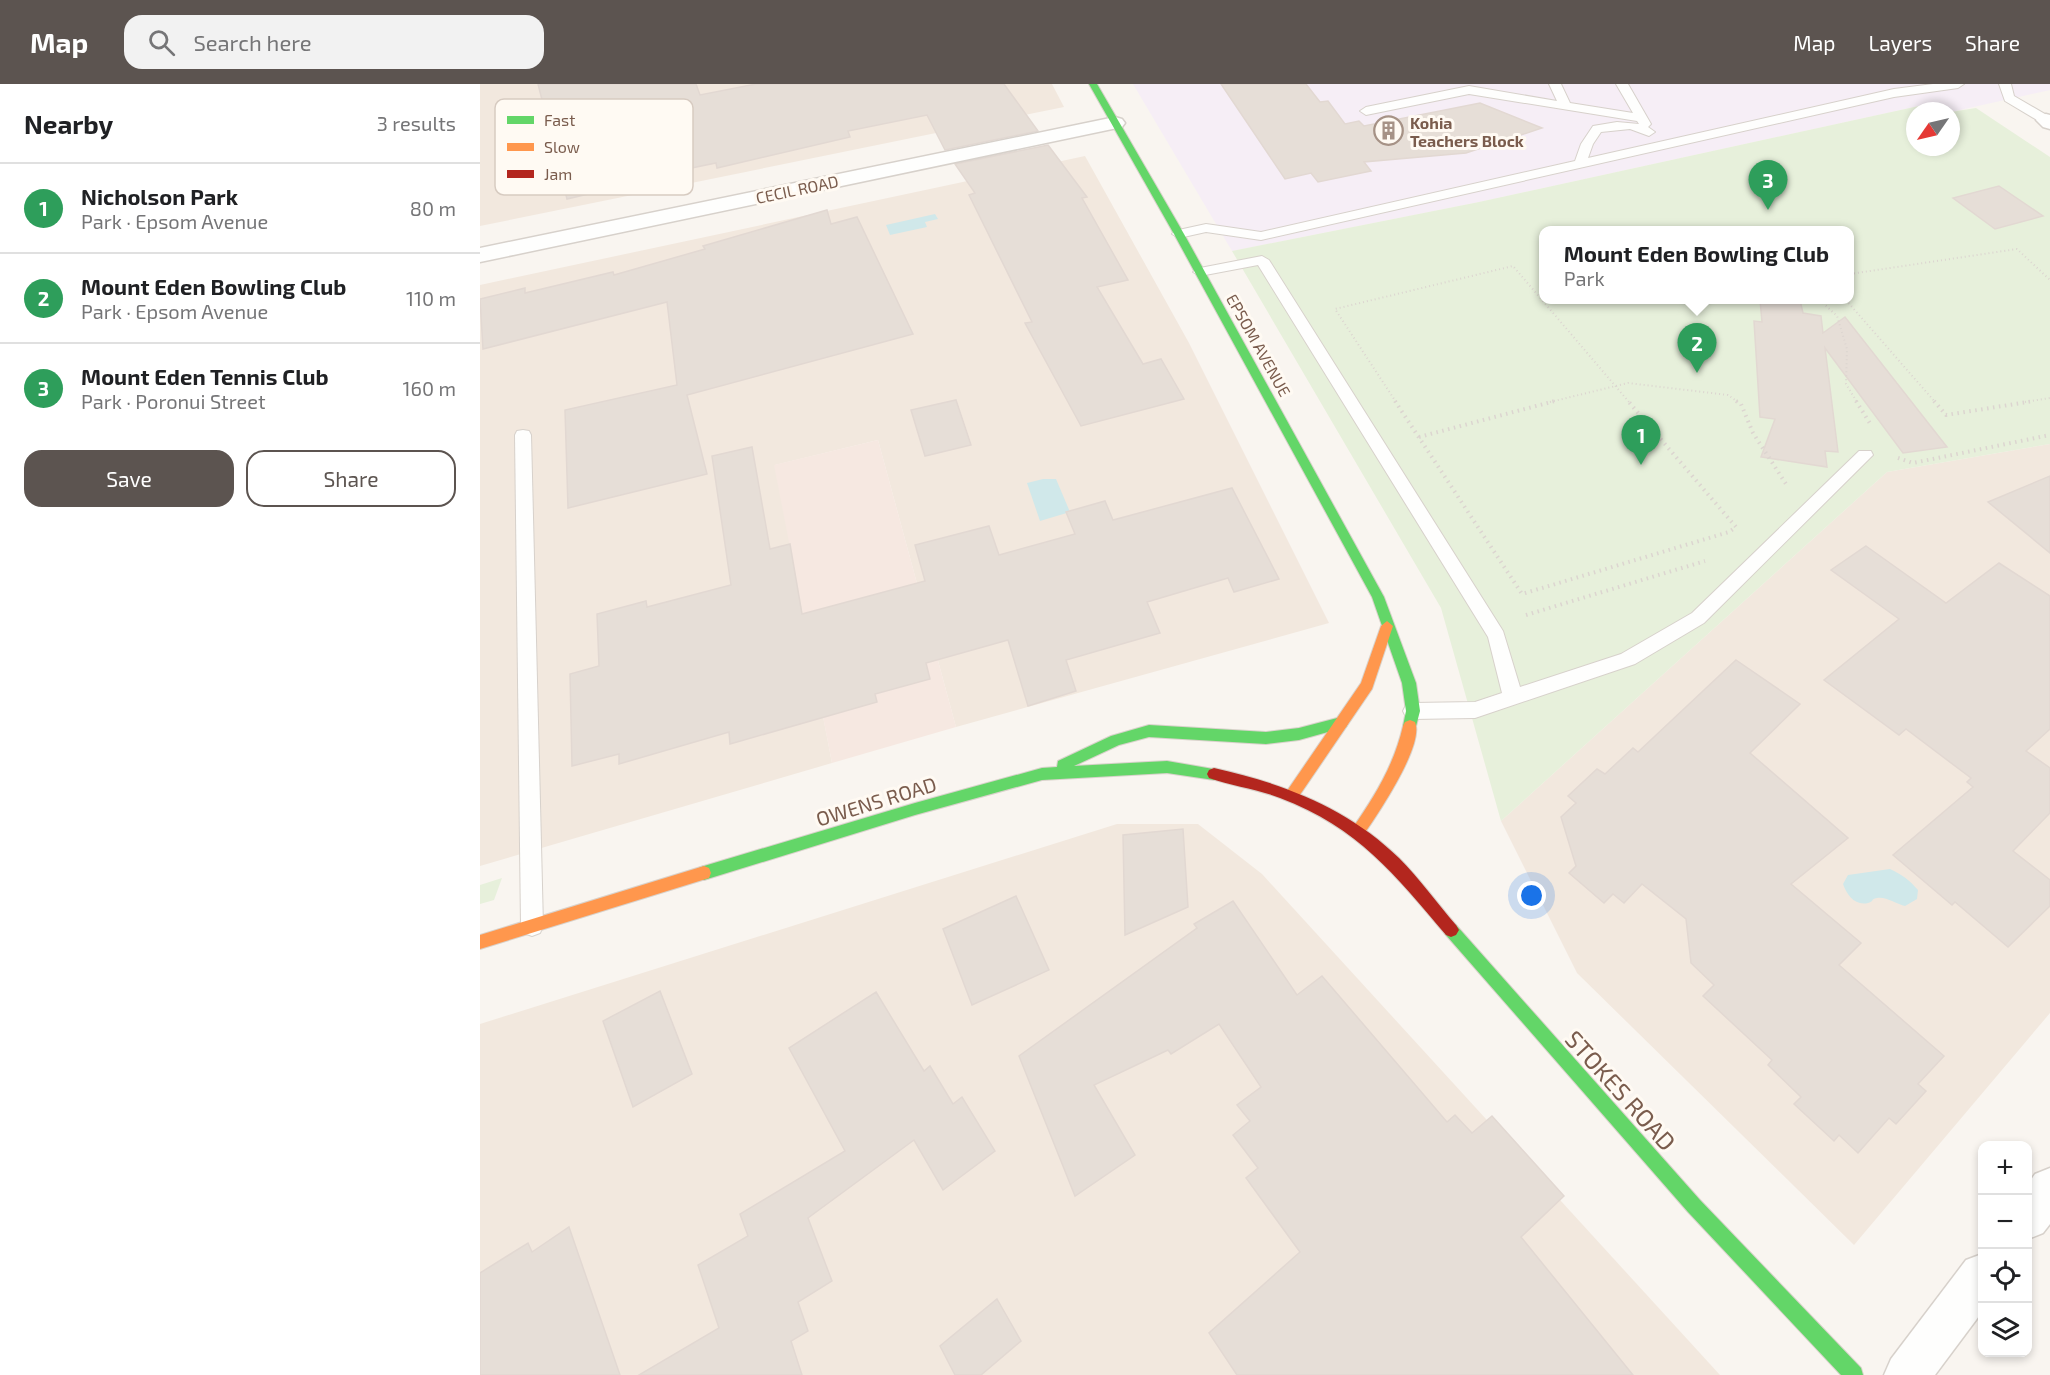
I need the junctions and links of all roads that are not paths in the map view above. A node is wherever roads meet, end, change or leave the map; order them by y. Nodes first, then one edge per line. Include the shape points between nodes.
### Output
1 (1093, 84) edge
2 (1555, 84) edge
3 (1622, 84) edge
4 (1958, 84) edge
5 (2005, 84) edge
6 (1566, 106) junction
7 (1366, 111) dead end
8 (1641, 118) junction
9 (2048, 121) edge
10 (1115, 123) junction
11 (1649, 132) junction
12 (1656, 145) junction
13 (1580, 164) junction
14 (1179, 234) junction
15 (480, 255) edge
16 (1200, 272) junction
17 (523, 435) dead end
18 (1865, 455) road end
19 (1387, 626) junction
20 (1513, 698) junction
21 (1413, 711) junction
22 (1341, 723) junction
23 (1042, 774) junction
24 (1292, 795) junction
25 (1357, 833) junction
26 (532, 926) junction
27 (480, 942) edge
28 (2050, 1189) edge
29 (2032, 1213) edge
30 (1978, 1282) edge
31 (1854, 1375) edge
32 (1906, 1375) edge

1 - 10 street, EPSOM AVENUE
2 - 6 lane
3 - 8 lane
4 - 12 lane via 1894,93
5 - 9 lane via 2009,98
6 - 7 lane via 1469,90
6 - 8 lane
8 - 11 lane
10 - 14 street, EPSOM AVENUE
10 - 15 street, CECIL ROAD
11 - 12 lane
11 - 13 lane via 1620,124 1597,129
12 - 13 lane
13 - 14 lane via 1261,236 1206,228
14 - 16 street, EPSOM AVENUE
16 - 19 street, EPSOM AVENUE via 1364,570
16 - 20 lane via 1262,260 1497,636
17 - 26 lane
18 - 20 lane via 1698,618 1628,659
19 - 21 street, EPSOM AVENUE via 1409,683
19 - 22 street via 1367,685
20 - 21 lane via 1475,710
21 - 25 street, EPSOM AVENUE via 1408,738 1385,795
22 - 23 street via 1298,735 1254,738 1147,731 1118,739
22 - 24 street
23 - 24 street, OWENS ROAD via 1167,767 1216,774
23 - 26 street, OWENS ROAD
24 - 25 street, STOKES ROAD via 1325,810
25 - 31 street, STOKES ROAD via 1384,854 1694,1206
26 - 27 street, OWENS ROAD
28 - 29 street
30 - 32 street

